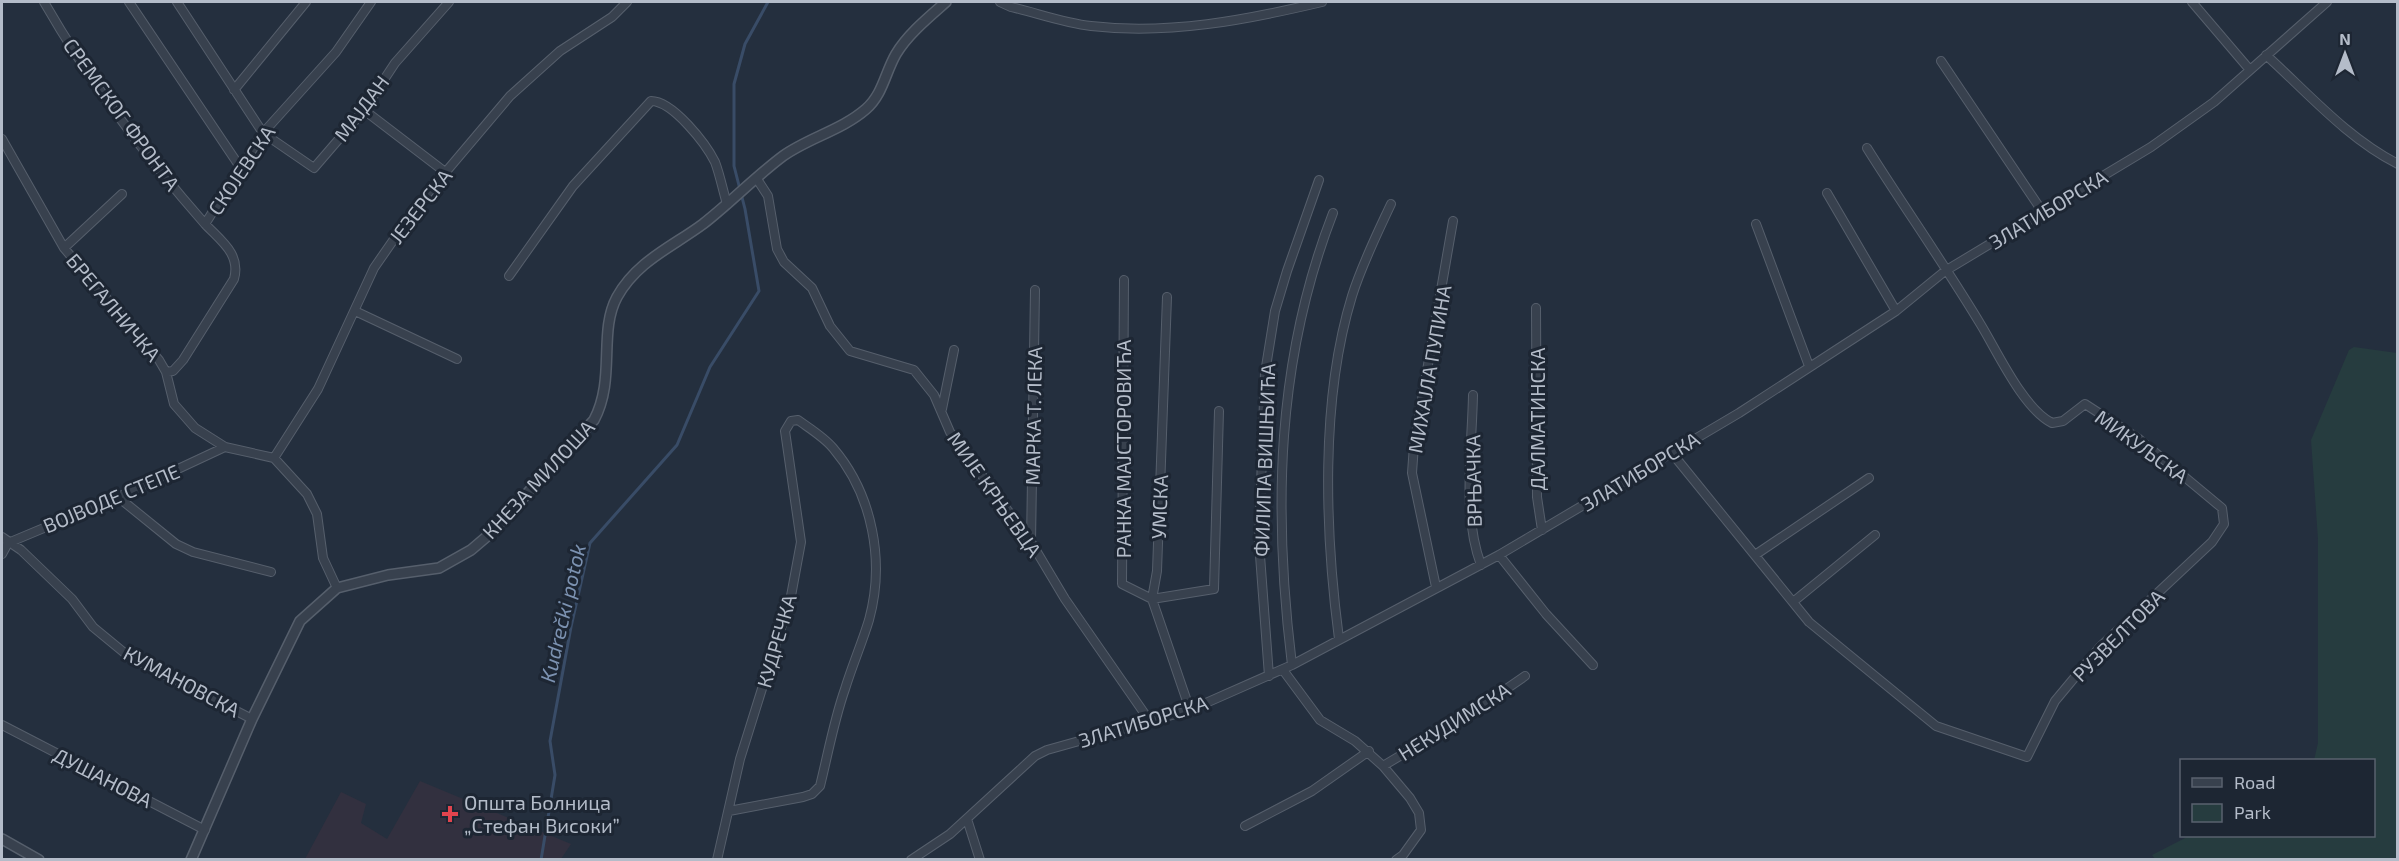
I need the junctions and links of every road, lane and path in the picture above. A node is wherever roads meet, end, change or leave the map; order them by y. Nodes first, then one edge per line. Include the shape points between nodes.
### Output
1 (45, 2) edge
2 (129, 2) edge
3 (306, 2) edge
4 (371, 2) edge
5 (449, 2) edge
6 (627, 2) edge
7 (946, 2) edge
8 (1000, 2) edge
9 (1322, 2) edge
10 (2192, 2) edge
11 (2327, 2) edge
12 (181, 3) edge
13 (2266, 56) junction
14 (1941, 62) dead end
15 (2250, 70) junction
16 (234, 90) junction
17 (364, 110) junction
18 (263, 133) junction
19 (2, 139) edge
20 (1867, 148) dead end
21 (2397, 164) edge
22 (240, 167) junction
23 (446, 172) junction
24 (757, 179) junction
25 (1319, 180) dead end
26 (1827, 193) dead end
27 (122, 194) dead end
28 (727, 204) junction
29 (1391, 204) dead end
30 (2042, 212) junction
31 (1333, 213) dead end
32 (1453, 221) dead end
33 (205, 224) junction
34 (1756, 224) dead end
35 (64, 248) junction
36 (1945, 271) junction
37 (509, 276) dead end
38 (1124, 280) dead end
39 (1035, 290) dead end
40 (1167, 297) dead end
41 (1536, 308) dead end
42 (355, 311) junction
43 (1896, 312) junction
44 (954, 350) dead end
45 (457, 359) dead end
46 (1809, 366) junction
47 (166, 372) junction
48 (1473, 395) dead end
49 (942, 409) junction
50 (1219, 411) dead end
51 (225, 447) junction
52 (1671, 452) junction
53 (274, 458) junction
54 (1869, 478) dead end
55 (118, 497) junction
56 (2224, 524) joint
57 (1542, 530) junction
58 (1875, 535) dead end
59 (2, 537) edge
60 (1030, 542) junction
61 (8, 543) junction
62 (2, 554) edge
63 (1498, 555) junction
64 (1755, 555) junction
65 (1480, 565) junction
66 (271, 572) dead end
67 (1436, 587) junction
68 (337, 588) junction
69 (1152, 599) junction
70 (1793, 602) junction
71 (1340, 639) junction
72 (1292, 665) junction
73 (1593, 665) dead end
74 (1283, 670) junction
75 (1269, 676) junction
76 (1525, 676) dead end
77 (1190, 710) junction
78 (252, 719) junction
79 (1149, 720) junction
80 (2, 725) edge
81 (1369, 751) junction
82 (1383, 766) junction
83 (729, 812) junction
84 (968, 819) junction
85 (1245, 826) dead end
86 (205, 830) junction
87 (2, 839) edge
88 (39, 860) edge
89 (191, 860) edge
90 (717, 860) edge
91 (911, 860) edge
92 (980, 860) edge
93 (1396, 860) edge

1 - 33 street, СРЕМСКОГ ФРОНТА via 121,116
2 - 22 street
3 - 16 street
4 - 18 street, СКОЈЕВСКА via 336,52
5 - 17 street, МАЈДАН via 395,63
6 - 23 street, ЈЕЗЕРСКА via 612,17 560,51 510,96
7 - 24 street, КНЕЗА МИЛОША via 896,53 877,98 865,110 783,156
8 - 9 street via 1089,26 1158,29 1226,23
10 - 15 street
11 - 13 street, ЗЛАТИБОРСКА
12 - 16 street
13 - 15 street, ЗЛАТИБОРСКА
13 - 21 street via 2347,130
14 - 30 street
15 - 30 street, ЗЛАТИБОРСКА via 2214,102 2151,147
16 - 18 street
17 - 18 street, МАЈДАН via 314,168
17 - 23 street
18 - 22 street, СКОЈЕВСКА
19 - 35 street, БРЕГАЛНИЧКА
20 - 36 street
22 - 33 street, СКОЈЕВСКА
23 - 42 street, ЈЕЗЕРСКА via 388,245
24 - 28 street, КНЕЗА МИЛОША
24 - 49 street, МИЈЕ КРЊЕВЦА via 768,196 777,249 784,262 812,288 843,343 850,351 914,370
25 - 75 street, ФИЛИПА ВИШЊИЋА via 1275,310 1265,373 1259,542
26 - 43 street
27 - 35 street
28 - 37 street via 715,162 694,132 669,106 651,101 573,186
28 - 68 street, КНЕЗА МИЛОША via 649,259 626,283 611,318 603,404 594,420 491,533 440,568 388,575
29 - 71 street via 1351,298 1339,357 1329,490 1330,566
30 - 36 street, ЗЛАТИБОРСКА
31 - 72 street via 1309,279 1296,332 1287,406 1280,526
32 - 67 street, МИХАЈЛА ПУПИНА via 1412,474
33 - 47 street, СКОЈЕВСКА via 237,262 234,279 183,360 173,371
34 - 46 street
35 - 47 street, БРЕГАЛНИЧКА
36 - 43 street, ЗЛАТИБОРСКА
36 - 56 street, МИКУЉСКА via 1999,360 2042,418 2052,423 2063,421 2085,404 2139,439 2222,508
38 - 69 street, РАНКА МАЈСТОРОВИЋА via 1122,584
39 - 60 street, МАРКА Т. ЛЕКА
40 - 69 street, УМСКА via 1157,571
41 - 57 street, ДАЛМАТИНСКА via 1537,497
42 - 45 street
42 - 53 street, ЈЕЗЕРСКА via 318,389
43 - 46 street, ЗЛАТИБОРСКА
44 - 49 street
46 - 52 street, ЗЛАТИБОРСКА
47 - 51 street, БРЕГАЛНИЧКА via 174,404 195,428
48 - 65 street, ВРЊАЧКА via 1472,516 1474,548
49 - 60 street, МИЈЕ КРЊЕВЦА via 950,432
50 - 69 street via 1214,589
51 - 53 street, БРЕГАЛНИЧКА
51 - 55 street, ВОЈВОДЕ СТЕПЕ
52 - 57 street, ЗЛАТИБОРСКА
52 - 64 street
53 - 68 street via 307,494 317,514 323,558
54 - 64 street
55 - 61 street, ВОЈВОДЕ СТЕПЕ
55 - 66 street via 176,544
56 - 70 street, РУЗВЕЛТОВА via 2212,542 2100,647 2055,701 2027,757 1936,726 1809,622
57 - 63 street, ЗЛАТИБОРСКА
58 - 70 street
59 - 61 street, КУМАНОВСКА
60 - 79 street, МИЈЕ КРЊЕВЦА
61 - 62 street
61 - 78 street, КУМАНОВСКА via 21,550 72,599 93,627 127,655
63 - 65 street, ЗЛАТИБОРСКА
63 - 73 street
64 - 70 street
65 - 67 street, ЗЛАТИБОРСКА
67 - 71 street, ЗЛАТИБОРСКА
68 - 78 street, КНЕЗА МИЛОША via 300,621
69 - 77 street, УМСКА
71 - 72 street, ЗЛАТИБОРСКА
72 - 74 street, ЗЛАТИБОРСКА
74 - 75 street, ЗЛАТИБОРСКА
74 - 81 street via 1320,720
75 - 77 street, ЗЛАТИБОРСКА
76 - 82 street, НЕКУДИМСКА
77 - 79 street, ЗЛАТИБОРСКА
78 - 86 street, КНЕЗА МИЛОША
79 - 84 street, ЗЛАТИБОРСКА via 1035,756
80 - 86 street, ДУШАНОВА
81 - 82 street
81 - 85 street via 1312,791
82 - 93 street via 1419,813 1421,830
83 - 83 street, КУДРЕЧКА via 812,794 820,786 844,691 869,618 877,573 875,541 853,476 832,447 798,420 791,421 785,431 801,542 791,596 740,759
83 - 90 street, КУДРЕЧКА
84 - 91 street, ЗЛАТИБОРСКА
84 - 92 street
86 - 89 street, КНЕЗА МИЛОША
87 - 88 street

